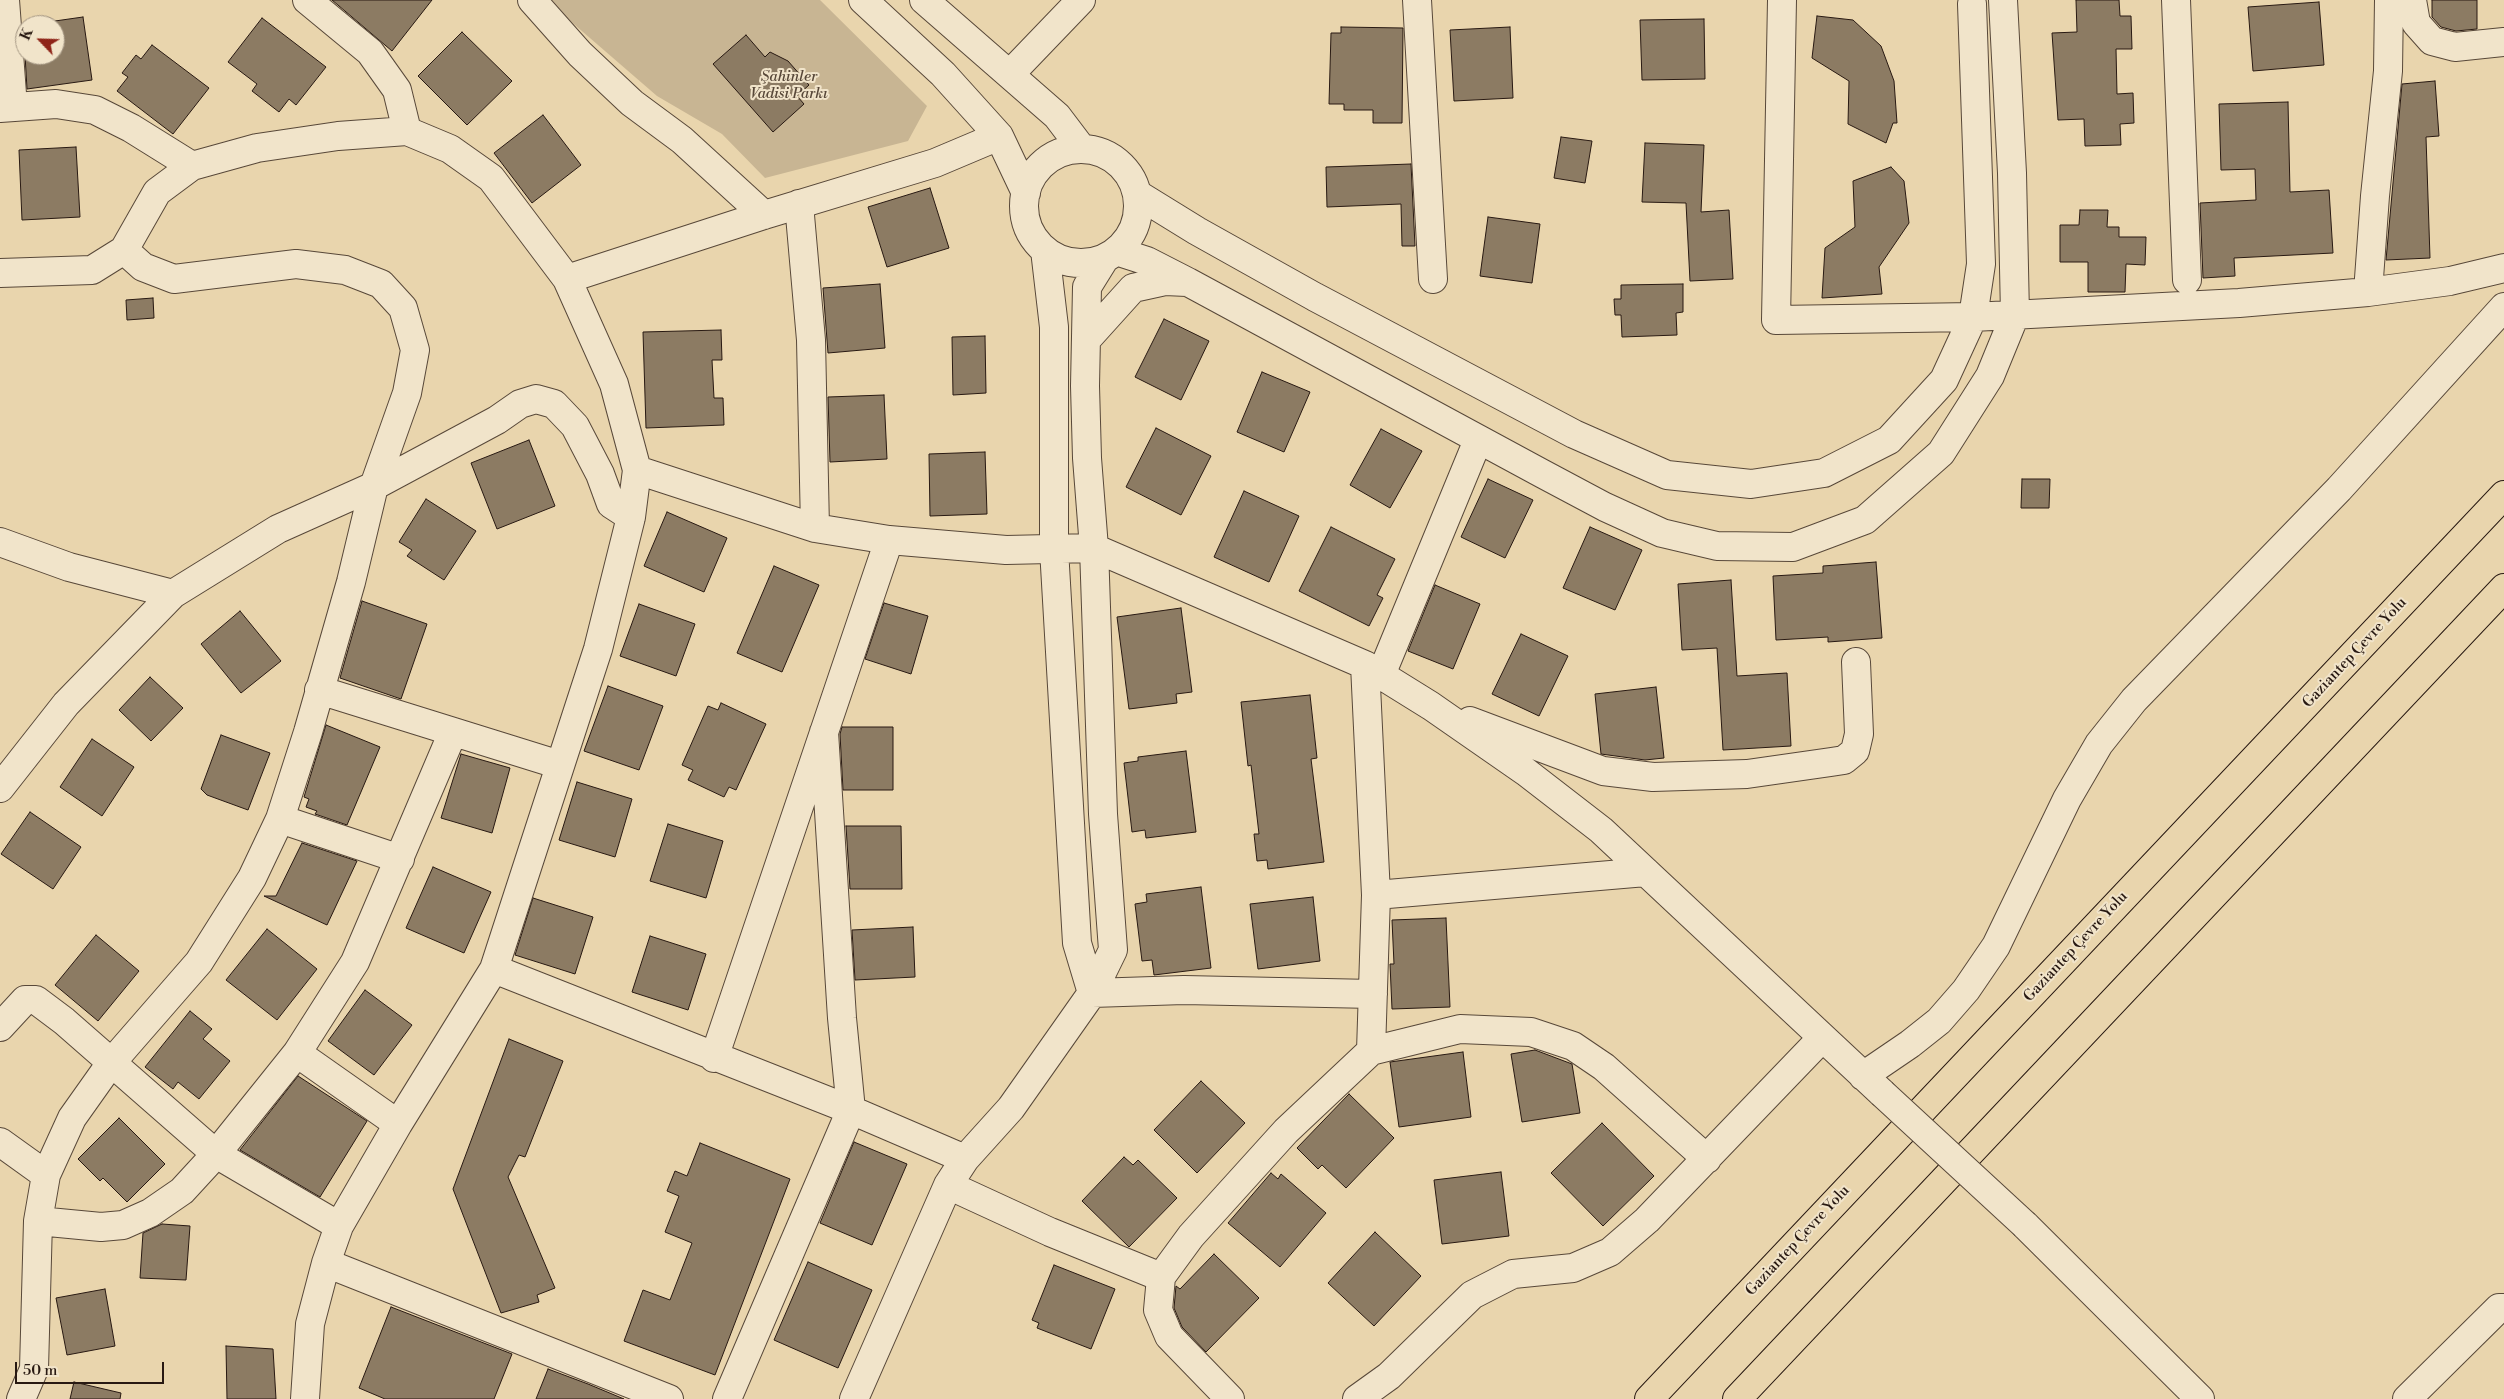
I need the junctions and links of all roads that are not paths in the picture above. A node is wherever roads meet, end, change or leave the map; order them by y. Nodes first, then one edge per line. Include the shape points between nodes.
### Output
1 (5, 0) edge
2 (307, 0) edge
3 (532, 0) edge
4 (863, 0) edge
5 (924, 0) edge
6 (1081, 0) edge
7 (1417, 0) edge
8 (1782, 0) edge
9 (2002, 0) edge
10 (2176, 0) edge
11 (2389, 0) edge
12 (2412, 0) edge
13 (1967, 2) edge
14 (2504, 42) edge
15 (1010, 74) junction
16 (7, 107) edge
17 (407, 130) junction
18 (999, 136) junction
19 (1082, 148) junction
20 (192, 166) junction
21 (1026, 193) junction
22 (1137, 194) junction
23 (799, 204) junction
24 (764, 215) junction
25 (124, 250) junction
26 (1045, 250) junction
27 (1111, 255) junction
28 (2504, 268) edge
29 (0, 274) edge
30 (1433, 279) dead end
31 (567, 280) junction
32 (2186, 280) dead end
33 (1188, 282) junction
34 (2368, 292) junction
35 (2504, 307) edge
36 (2015, 315) junction
37 (1973, 317) junction
38 (1087, 339) junction
39 (1478, 440) junction
40 (637, 470) junction
41 (374, 486) junction
42 (2504, 495) edge
43 (631, 517) junction
44 (815, 528) junction
45 (889, 540) junction
46 (0, 542) edge
47 (1094, 548) junction
48 (1054, 549) junction
49 (2504, 588) edge
50 (173, 594) junction
51 (1856, 662) dead end
52 (1373, 670) junction
53 (319, 690) junction
54 (1431, 706) junction
55 (453, 732) junction
56 (824, 732) junction
57 (560, 765) junction
58 (0, 788) edge
59 (280, 819) junction
60 (400, 859) junction
61 (1646, 872) junction
62 (1376, 895) junction
63 (494, 969) junction
64 (1092, 993) junction
65 (1373, 994) junction
66 (0, 1027) edge
67 (1822, 1038) junction
68 (1371, 1051) junction
69 (297, 1053) junction
70 (714, 1058) junction
71 (111, 1063) junction
72 (1872, 1085) junction
73 (851, 1110) junction
74 (398, 1124) junction
75 (0, 1142) edge
76 (216, 1154) junction
77 (965, 1159) junction
78 (1706, 1159) junction
79 (46, 1175) junction
80 (948, 1185) junction
81 (38, 1221) junction
82 (339, 1226) junction
83 (326, 1263) junction
84 (1162, 1277) junction
85 (2504, 1308) edge
86 (1389, 1376) junction
87 (21, 1399) edge
88 (305, 1399) edge
89 (669, 1399) edge
90 (727, 1399) edge
91 (854, 1399) edge
92 (1230, 1399) edge
93 (1358, 1399) edge
94 (1370, 1399) edge
95 (1649, 1399) edge
96 (1737, 1399) edge
97 (2200, 1399) edge
98 (2407, 1399) edge

1 - 16 street
2 - 17 street via 370,52 397,90
3 - 24 street via 580,54 625,97 682,140
4 - 18 street via 943,74
5 - 15 street
6 - 15 street
7 - 30 street
8 - 37 street via 1776,320
9 - 13 street via 1982,5
9 - 36 street via 2012,173
10 - 32 street
11 - 34 street via 2388,71
12 - 14 street via 2416,23 2432,41 2455,47
13 - 37 street via 1982,264
15 - 19 street via 1057,116
16 - 20 street via 56,104 95,110
17 - 20 street via 257,148
17 - 31 street via 450,149 491,178
18 - 21 street
18 - 23 street via 935,163
19 - 21 street via 1063,152 1046,161 1030,180
19 - 22 street via 1095,150 1118,161 1130,176
20 - 25 street via 157,192
21 - 26 street via 1024,205 1029,230
22 - 27 street via 1137,220 1129,237
22 - 37 street via 1197,231 1428,357 1574,434 1667,475 1751,484 1824,473 1890,440 1944,380
23 - 24 street
23 - 44 street via 811,340
24 - 31 street
25 - 29 street via 92,270
25 - 41 street via 143,267 174,279 296,264 345,270 382,284 403,308 415,350 407,393
26 - 27 street via 1055,257 1074,262 1093,262
26 - 48 street via 1054,327
27 - 33 street via 1147,261
27 - 38 street via 1087,288
28 - 34 street via 2450,281
31 - 40 street via 614,384
33 - 38 street via 1164,281 1133,288
33 - 39 street
34 - 36 street via 2239,303
35 - 72 street via 2326,503 2134,700 2099,744 2067,799 1996,946 1966,990 1939,1021 1910,1044
36 - 37 street
36 - 39 street via 1990,376 1941,453 1865,520 1793,547 1717,546 1662,532 1604,506
38 - 47 street via 1087,458
39 - 52 street
40 - 43 street
40 - 44 street
41 - 43 street via 497,420 520,404 536,399 554,404 575,426 600,474 611,504
41 - 50 street via 278,529
41 - 53 street via 351,582
42 - 95 highway, Gaziantep Çevre Yolu
43 - 57 street via 598,649
44 - 45 street
45 - 48 street via 1006,550
45 - 56 street
46 - 50 street via 70,566
47 - 48 street
47 - 52 street
47 - 64 street via 1103,814 1113,950
48 - 64 street via 1077,943
49 - 96 highway
50 - 58 street via 66,704
51 - 54 street via 1859,734 1855,751 1844,760 1747,774 1653,777 1603,771
52 - 54 street
52 - 62 street
53 - 55 street
53 - 59 street
54 - 61 street via 1526,772 1601,830
55 - 57 street
55 - 60 street
56 - 70 street
56 - 73 street
57 - 63 street
59 - 60 street
59 - 71 street via 252,878 199,962
60 - 69 street via 355,962
61 - 62 street
61 - 67 street
62 - 65 street
63 - 70 street
63 - 74 street
64 - 65 street via 1184,990
64 - 77 street via 1011,1108
65 - 68 street
66 - 71 street via 25,1000 36,1000
67 - 72 street
67 - 78 street
68 - 78 street via 1460,1028 1531,1032 1573,1046 1604,1067
68 - 84 street via 1286,1131 1190,1236
69 - 74 street
69 - 76 street
70 - 73 street
71 - 76 street
71 - 79 street via 72,1118
72 - 97 street, bridge via 2025,1225
73 - 77 street
73 - 90 street
74 - 82 street
75 - 79 street
76 - 81 street via 182,1191 150,1213 123,1225 101,1227
76 - 82 street
77 - 80 street
78 - 86 street via 1647,1220 1610,1252 1573,1268 1513,1274 1472,1295
79 - 81 street
80 - 84 street via 1050,1232
80 - 91 street
81 - 87 street via 34,1369
82 - 83 street
83 - 88 street via 310,1324
83 - 89 street
84 - 92 street via 1158,1310 1169,1336
85 - 98 street via 2499,1308
86 - 93 street
86 - 94 street

